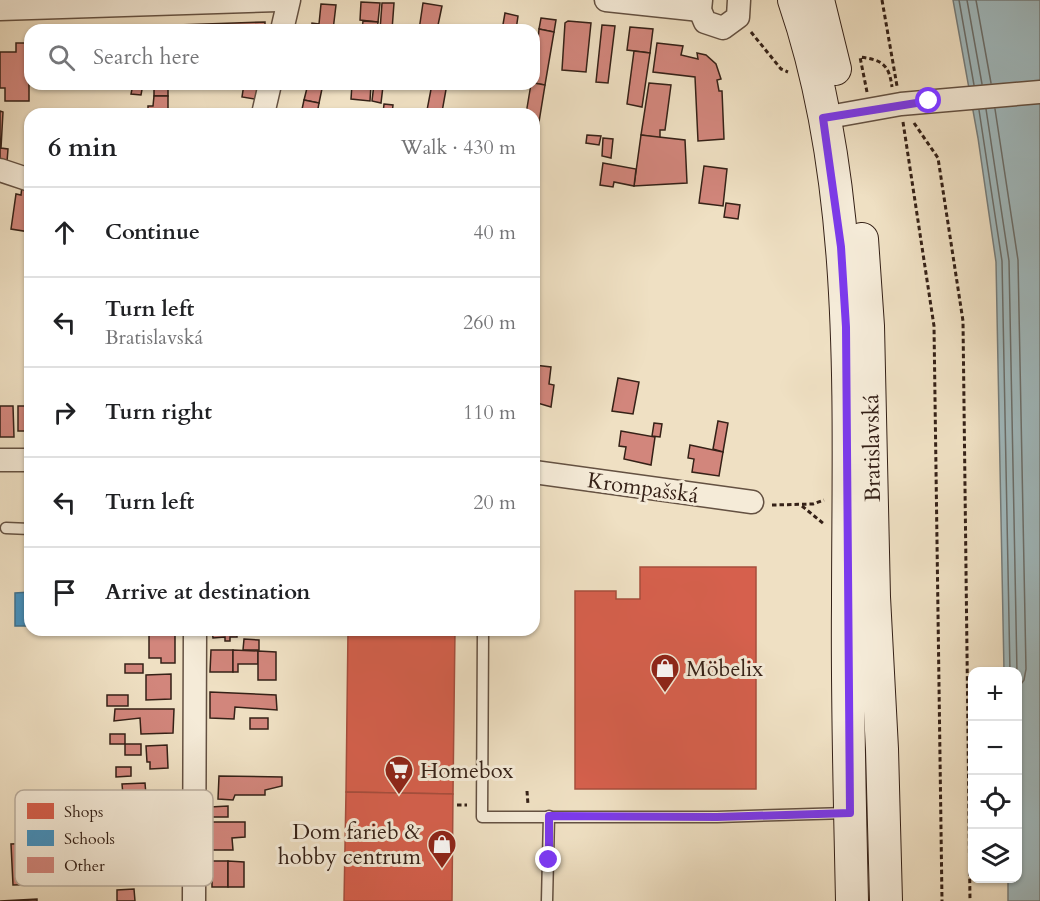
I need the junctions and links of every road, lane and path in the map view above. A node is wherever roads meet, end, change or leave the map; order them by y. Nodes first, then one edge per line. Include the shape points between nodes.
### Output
1 (278, 0) edge
2 (289, 0) edge
3 (606, 0) edge
4 (794, 0) edge
5 (818, 0) edge
6 (882, 0) edge
7 (700, 5) edge
8 (739, 8) edge
9 (0, 9) edge
10 (283, 24) edge
11 (788, 72) dead end
12 (269, 90) edge
13 (1040, 92) edge
14 (900, 104) junction
15 (264, 108) edge
16 (846, 114) junction
17 (0, 170) edge
18 (24, 178) edge
19 (0, 460) edge
20 (24, 460) edge
21 (540, 473) edge
22 (824, 500) dead end
23 (752, 502) dead end
24 (774, 505) dead end
25 (801, 505) junction
26 (824, 524) dead end
27 (6, 528) dead end
28 (24, 529) edge
29 (195, 636) edge
30 (483, 636) edge
31 (194, 790) edge
32 (884, 812) junction
33 (850, 813) junction
34 (549, 816) junction
35 (194, 886) edge
36 (194, 901) edge
37 (547, 901) edge
38 (852, 901) edge
39 (885, 901) edge
40 (942, 901) edge
41 (970, 901) edge

1 - 9 street
2 - 10 street
3 - 7 street
4 - 16 main road, Bratislavská
5 - 16 main road, Bratislavská
6 - 14 path
7 - 8 street via 705,22 716,28 729,26
8 - 11 path
12 - 15 street
13 - 14 street
14 - 16 street
14 - 16 path via 893,93 890,72 878,60 860,57
14 - 40 path via 933,326
14 - 41 path via 938,158 963,321
16 - 32 main road, Bratislavská via 863,243 868,326
16 - 33 main road, Bratislavská via 841,247 846,327
17 - 18 street
19 - 20 street
21 - 23 street, Krompašská
22 - 25 path
24 - 25 path
25 - 26 path
27 - 28 lane
29 - 31 street
30 - 34 lane via 482,817
32 - 33 main road
32 - 39 main road, Bratislavská
33 - 34 lane
33 - 38 main road, Bratislavská
34 - 37 lane
35 - 36 street

